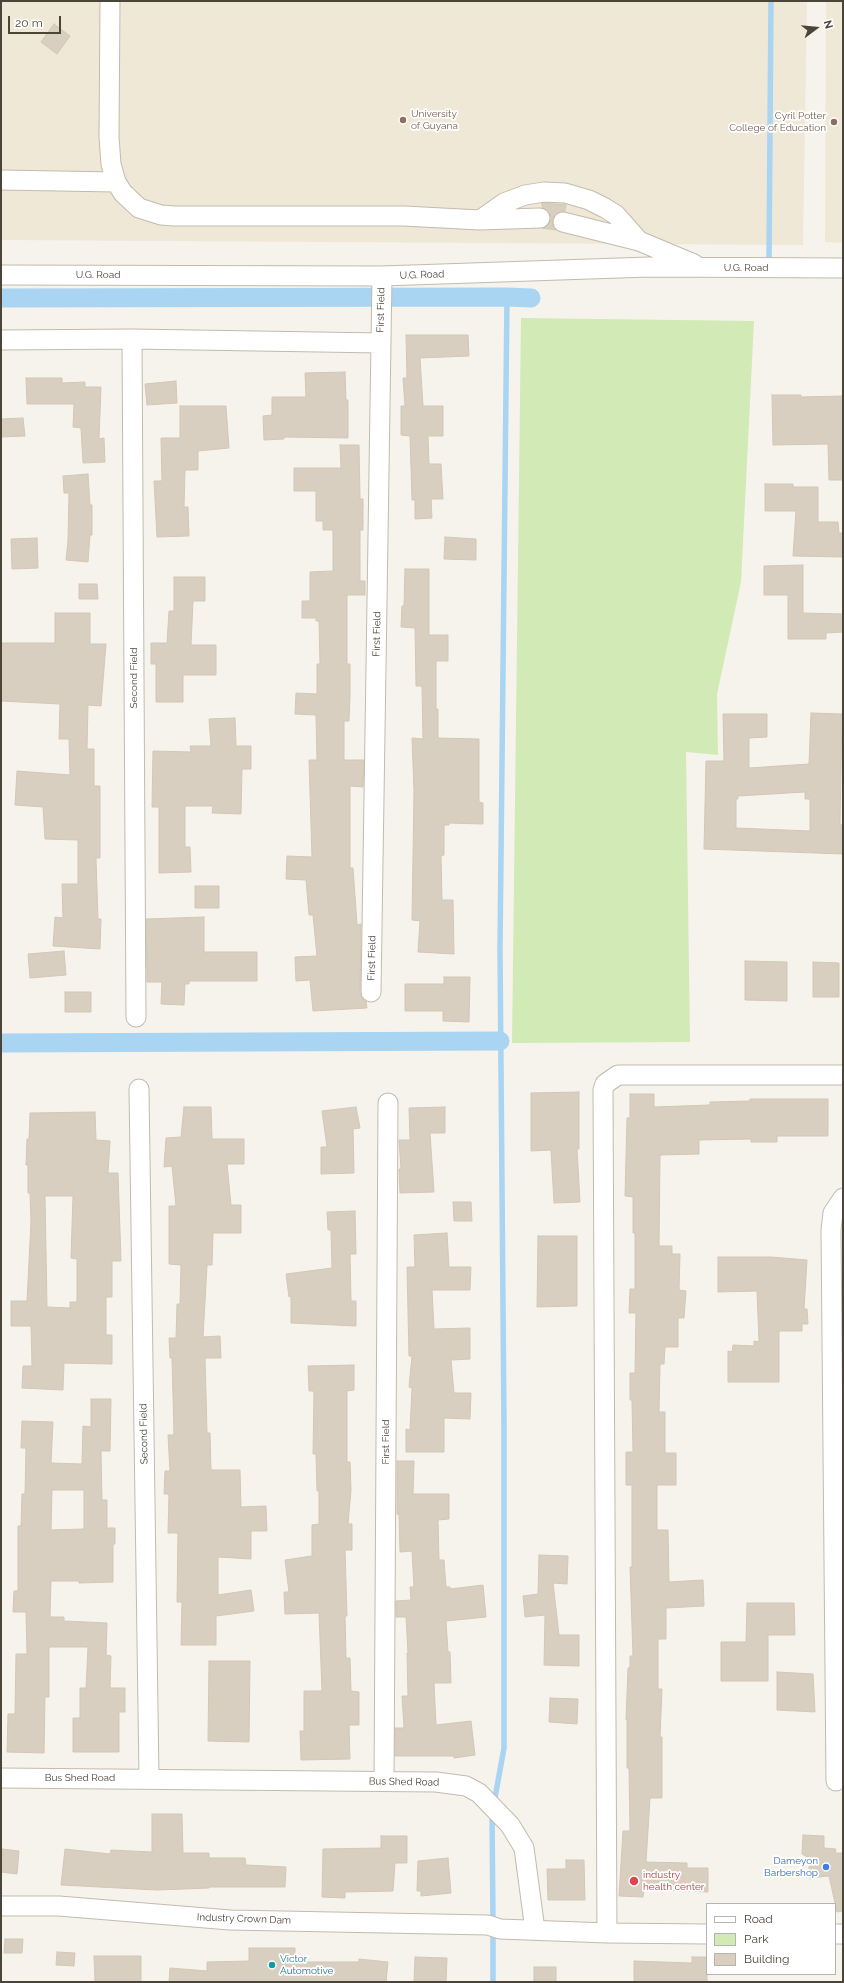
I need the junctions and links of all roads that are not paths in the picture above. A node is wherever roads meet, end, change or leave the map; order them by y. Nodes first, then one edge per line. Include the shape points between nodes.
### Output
1 (110, 1) edge
2 (1, 180) edge
3 (116, 182) junction
4 (540, 218) dead end
5 (480, 220) junction
6 (563, 222) dead end
7 (639, 241) junction
8 (703, 268) junction
9 (843, 268) edge
10 (1, 275) edge
11 (382, 283) junction
12 (132, 339) junction
13 (1, 340) edge
14 (381, 343) junction
15 (371, 992) dead end
16 (136, 1017) dead end
17 (843, 1075) edge
18 (139, 1089) dead end
19 (388, 1103) dead end
20 (843, 1198) edge
21 (1, 1778) edge
22 (149, 1778) junction
23 (836, 1781) dead end
24 (384, 1782) junction
25 (1, 1906) edge
26 (535, 1930) junction
27 (607, 1933) junction
28 (706, 1934) edge

1 - 3 street via 109,137 111,164
2 - 3 street
3 - 5 street via 130,202 161,215 404,216
4 - 5 street
5 - 7 street via 504,203 525,195 544,192 565,193 589,200 616,215
6 - 7 street
7 - 8 street
8 - 9 street, U.G. Road
8 - 11 street, U.G. Road via 641,267
10 - 11 street, U.G. Road
11 - 14 street, First Field
12 - 13 street
12 - 14 street
12 - 16 street, Second Field
14 - 15 street, First Field
17 - 27 street via 618,1075 605,1084 603,1090
18 - 22 street, Second Field
19 - 24 street, First Field
20 - 23 street via 833,1213 831,1230
21 - 22 street, Bus Shed Road
22 - 24 street, Bus Shed Road
24 - 26 street, Bus Shed Road via 436,1782 466,1786 479,1793 510,1825 524,1848
25 - 26 street, Industry Crown Dam via 59,1906 230,1920 488,1925 500,1929
26 - 27 street
27 - 28 street

